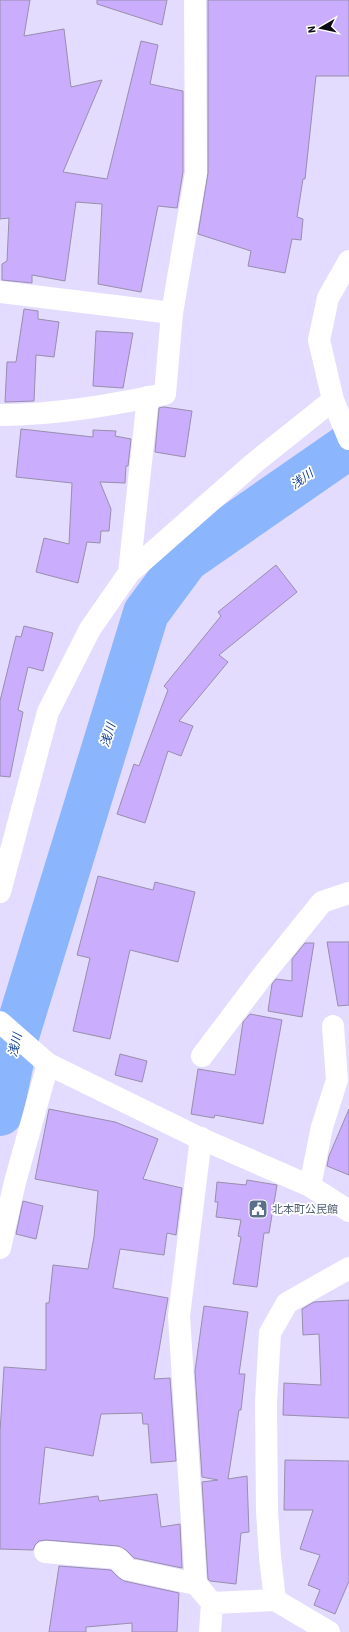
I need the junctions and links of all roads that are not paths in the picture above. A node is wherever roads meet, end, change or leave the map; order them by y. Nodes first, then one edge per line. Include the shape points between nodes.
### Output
1 (195, 0) edge
2 (349, 261) edge
3 (0, 292) edge
4 (172, 313) junction
5 (148, 398) junction
6 (336, 407) junction
7 (0, 415) edge
8 (349, 439) edge
9 (129, 573) junction
10 (0, 892) edge
11 (349, 893) edge
12 (0, 1022) edge
13 (333, 1026) dead end
14 (202, 1056) dead end
15 (43, 1060) junction
16 (201, 1138) junction
17 (310, 1186) junction
18 (349, 1211) edge
19 (0, 1248) edge
20 (349, 1268) edge
21 (45, 1552) dead end
22 (196, 1584) junction
23 (275, 1600) junction
24 (212, 1603) junction
25 (210, 1632) edge
26 (329, 1632) edge

1 - 4 street via 196,173
2 - 6 street via 328,298 319,340
3 - 4 street
4 - 5 street via 165,394
5 - 7 street via 47,412
5 - 9 street
6 - 8 street
6 - 9 street via 253,464
9 - 10 street via 90,629 48,712
11 - 14 street via 322,902
12 - 15 street
13 - 17 street via 337,1080 322,1127
15 - 16 street
15 - 19 street
16 - 17 street
16 - 22 street via 179,1316
17 - 18 street
20 - 23 street via 287,1303 270,1333 266,1402 267,1511
21 - 22 street via 117,1558 127,1569
22 - 24 street
23 - 24 street
23 - 26 street
24 - 25 street

